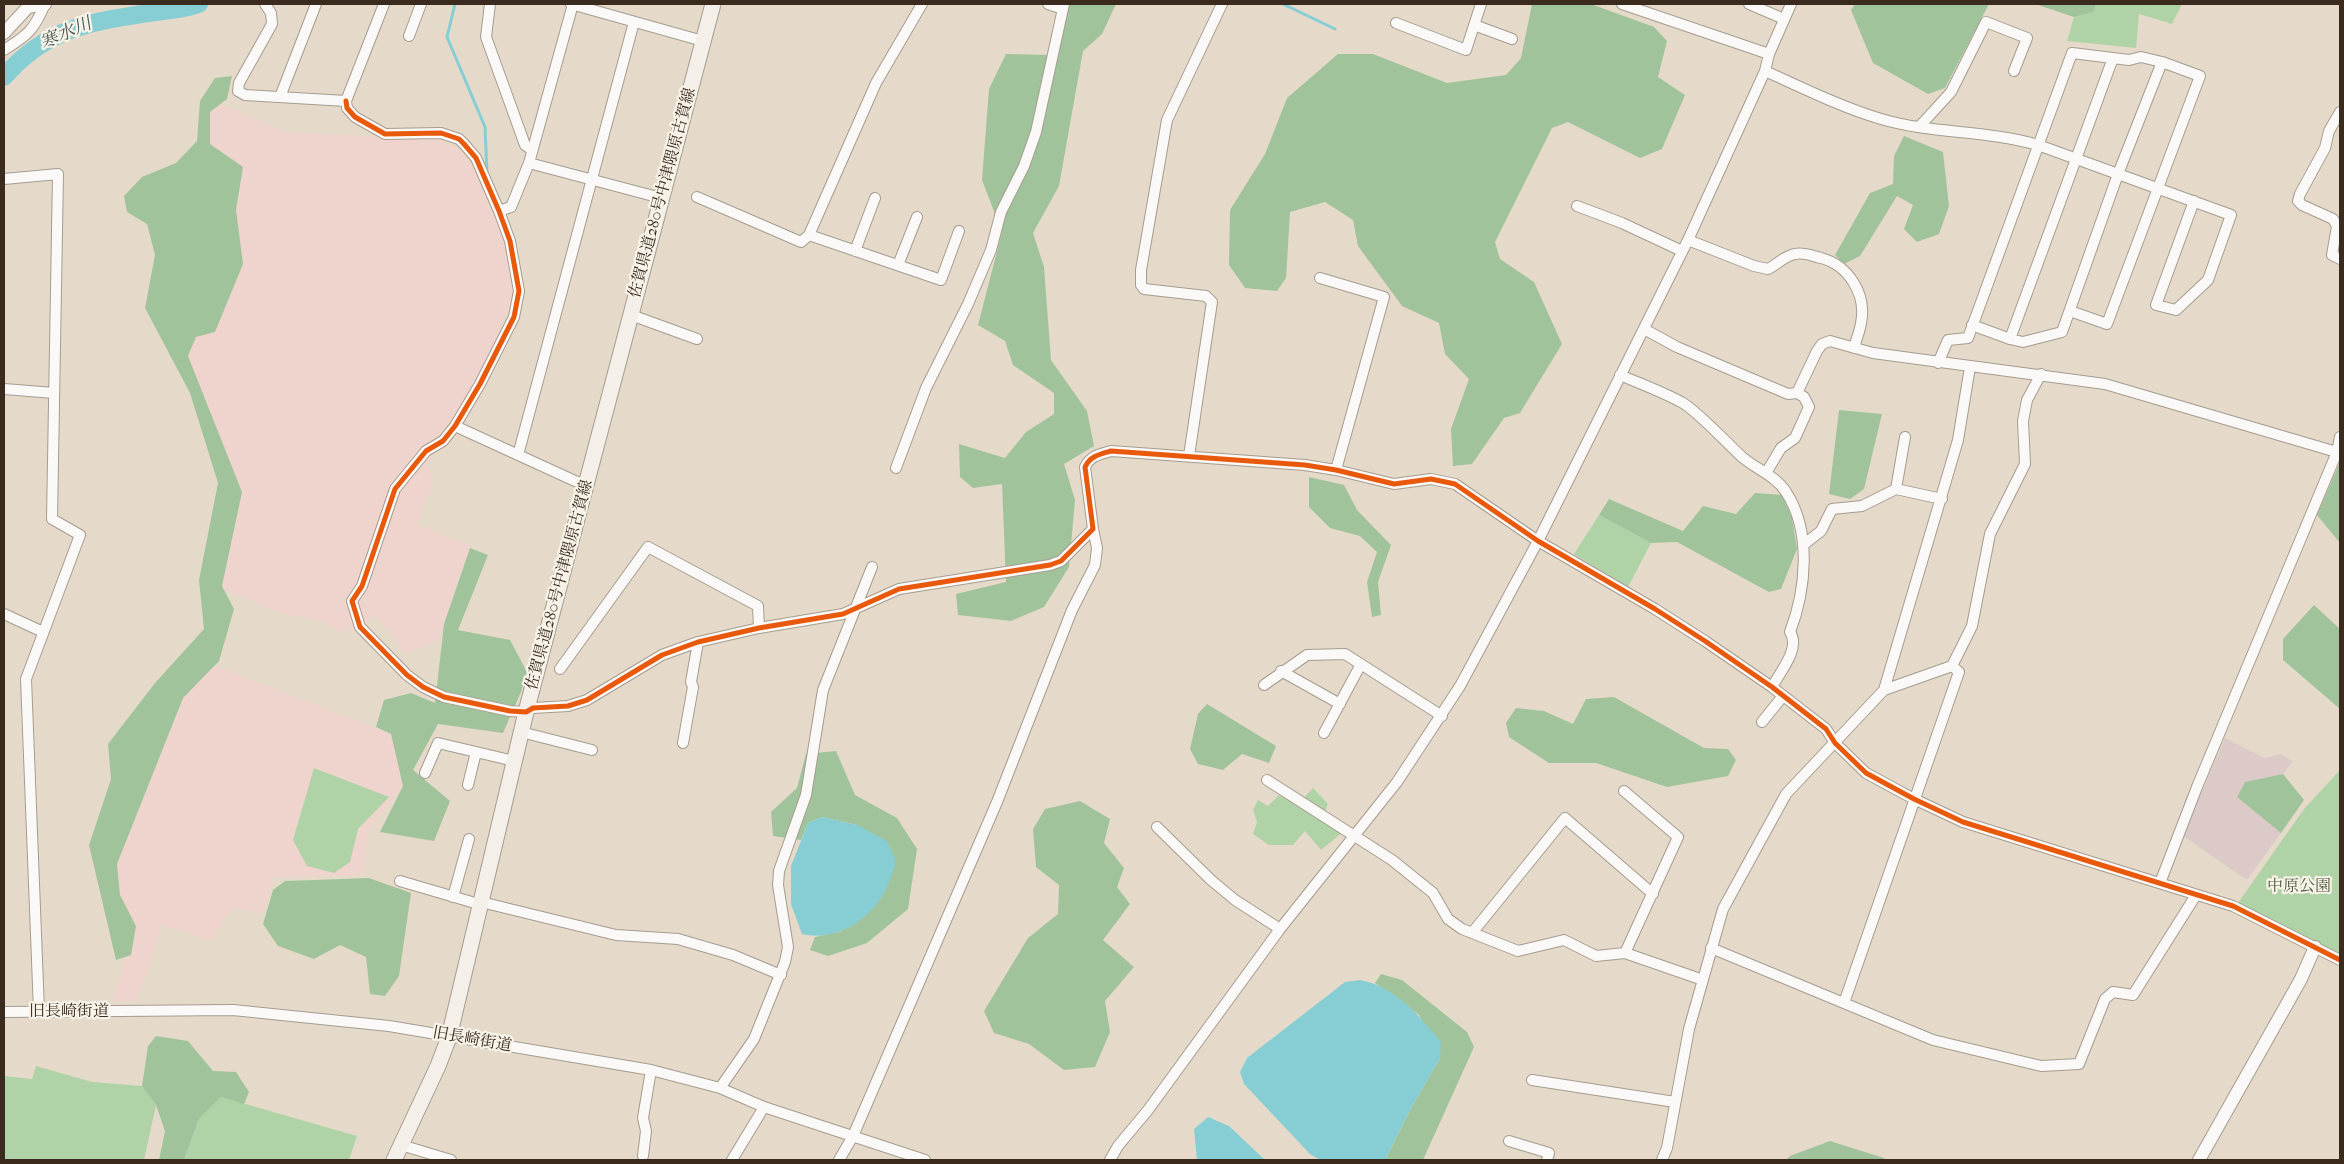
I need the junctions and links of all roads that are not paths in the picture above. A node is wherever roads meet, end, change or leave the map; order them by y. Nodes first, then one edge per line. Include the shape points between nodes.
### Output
1 (45, 4) edge
2 (266, 4) edge
3 (316, 4) edge
4 (384, 4) edge
5 (421, 4) edge
6 (490, 4) edge
7 (572, 4) edge
8 (712, 4) edge
9 (922, 4) edge
10 (1048, 4) edge
11 (1222, 4) edge
12 (1479, 4) edge
13 (1623, 4) edge
14 (1749, 4) edge
15 (1791, 4) edge
16 (1064, 6) edge
17 (1784, 19) junction
18 (634, 22) junction
19 (1396, 23) dead end
20 (1474, 25) junction
21 (4, 33) edge
22 (409, 36) dead end
23 (1512, 38) dead end
24 (702, 41) junction
25 (4, 50) edge
26 (1769, 54) junction
27 (2113, 58) junction
28 (2162, 62) junction
29 (1765, 71) junction
30 (2014, 71) dead end
31 (280, 97) junction
32 (346, 101) junction
33 (2340, 112) edge
34 (1919, 127) junction
35 (2038, 146) junction
36 (532, 150) junction
37 (2076, 159) junction
38 (529, 163) junction
39 (2118, 174) junction
40 (4, 179) edge
41 (591, 179) junction
42 (2157, 188) junction
43 (697, 197) dead end
44 (661, 198) junction
45 (875, 198) dead end
46 (2194, 201) junction
47 (1577, 206) dead end
48 (499, 211) junction
49 (917, 217) dead end
50 (959, 231) dead end
51 (809, 235) junction
52 (1688, 240) junction
53 (855, 251) junction
54 (1682, 252) junction
55 (2340, 259) edge
56 (898, 265) junction
57 (1320, 278) dead end
58 (2070, 312) junction
59 (631, 315) junction
60 (1972, 325) junction
61 (1644, 329) junction
62 (697, 339) dead end
63 (2010, 339) junction
64 (1854, 348) junction
65 (1938, 362) junction
66 (1970, 367) junction
67 (2041, 374) junction
68 (1620, 375) junction
69 (4, 389) edge
70 (1797, 392) junction
71 (54, 393) junction
72 (455, 426) junction
73 (1905, 437) dead end
74 (2340, 437) edge
75 (2339, 453) edge
76 (518, 455) junction
77 (1189, 456) junction
78 (896, 468) dead end
79 (1336, 470) junction
80 (1766, 473) junction
81 (586, 484) junction
82 (1896, 489) junction
83 (1942, 499) junction
84 (1093, 529) junction
85 (1538, 541) junction
86 (1803, 545) junction
87 (872, 567) dead end
88 (856, 606) junction
89 (4, 614) edge
90 (758, 628) junction
91 (43, 632) junction
92 (698, 642) junction
93 (1361, 664) junction
94 (1952, 666) junction
95 (560, 669) dead end
96 (1281, 671) junction
97 (1264, 684) dead end
98 (1772, 688) junction
99 (1884, 690) junction
100 (1783, 696) junction
101 (1340, 704) junction
102 (526, 712) junction
103 (1442, 716) junction
104 (1762, 722) dead end
105 (521, 732) junction
106 (1324, 733) dead end
107 (1835, 742) junction
108 (683, 743) dead end
109 (592, 750) dead end
110 (476, 752) junction
111 (514, 762) junction
112 (425, 773) dead end
113 (1268, 780) dead end
114 (468, 785) dead end
115 (1624, 791) dead end
116 (1914, 799) junction
117 (1157, 827) dead end
118 (1355, 836) junction
119 (469, 839) dead end
120 (400, 881) dead end
121 (2160, 883) junction
122 (1653, 894) junction
123 (2196, 895) junction
124 (453, 897) junction
125 (481, 902) junction
126 (1280, 929) junction
127 (1472, 933) junction
128 (2315, 946) junction
129 (1710, 948) junction
130 (1626, 953) junction
131 (2340, 960) edge
132 (781, 975) junction
133 (1702, 980) junction
134 (1844, 1003) junction
135 (39, 1011) junction
136 (4, 1012) edge
137 (448, 1037) junction
138 (651, 1070) junction
139 (1532, 1080) dead end
140 (720, 1088) junction
141 (1675, 1102) junction
142 (764, 1107) junction
143 (853, 1136) junction
144 (1509, 1141) dead end
145 (401, 1145) junction
146 (643, 1156) dead end
147 (394, 1160) edge
148 (452, 1160) edge
149 (732, 1160) edge
150 (839, 1160) edge
151 (925, 1160) edge
152 (1110, 1160) edge
153 (1547, 1160) edge
154 (1662, 1160) edge
155 (2199, 1160) edge

1 - 21 street via 28,7
1 - 25 street via 37,24 28,35
2 - 31 street via 272,24 239,83 238,91 245,95
3 - 31 street
4 - 32 street
5 - 22 street
6 - 36 street via 486,37 525,145
7 - 18 street
7 - 36 street
8 - 24 main road, 佐賀県道280号中津隈原古賀線
9 - 51 street via 876,83
10 - 16 street
11 - 77 street via 1167,120 1141,270 1144,290 1206,296 1212,302
12 - 20 street
13 - 26 street
14 - 17 street
15 - 17 street
16 - 78 street via 1036,132 1024,166 1001,212 991,250 968,304 926,388
17 - 26 street
18 - 24 street
18 - 41 street
19 - 20 street via 1466,50
20 - 23 street
24 - 44 main road, 佐賀県道280号中津隈原古賀線
26 - 29 street
27 - 28 street via 2129,60 2141,57
27 - 35 street via 2072,53
27 - 37 street
28 - 39 street
28 - 42 street via 2200,76
29 - 34 street via 1881,119
29 - 52 street
30 - 34 street via 2028,38 1986,22 1951,92
31 - 32 street
32 - 48 street via 347,108 355,117 385,134 441,133 458,139 476,158
33 - 55 street via 2328,131 2325,148 2298,201 2333,219 2337,226 2332,255
34 - 35 street via 2013,138
35 - 37 street
35 - 60 street
36 - 38 street
37 - 39 street
37 - 63 street
38 - 41 street
38 - 48 street via 511,207
39 - 42 street
39 - 58 street
40 - 71 street via 58,174
41 - 44 street
41 - 76 street
42 - 46 street
42 - 58 street via 2107,324
43 - 51 street via 802,242
44 - 59 main road, 佐賀県道280号中津隈原古賀線
45 - 53 street
46 - 46 street via 2231,215 2208,280 2176,310 2156,305
47 - 54 street
48 - 72 street via 510,241 519,291 514,317
49 - 56 street
50 - 56 street via 941,280
51 - 53 street
52 - 54 street
52 - 64 street via 1768,269 1793,254 1805,254 1839,265 1849,273 1861,310 1862,321
53 - 56 street
54 - 61 street
57 - 79 street via 1384,297
58 - 63 street via 2062,332 2023,342
59 - 62 street
59 - 81 main road, 佐賀県道280号中津隈原古賀線
60 - 63 street
60 - 65 street via 1968,338 1948,340
61 - 68 street
61 - 70 street via 1788,394
64 - 65 street
64 - 70 street via 1830,340 1822,344
65 - 66 street
66 - 67 street
66 - 83 street via 1958,440
67 - 75 street via 2104,384
67 - 94 street via 2027,400 2023,421 2025,464 1990,534 1972,626
68 - 80 street via 1684,404 1750,464
68 - 85 street
69 - 71 street
70 - 80 street via 1809,407 1807,413 1795,438 1780,448
71 - 91 street via 52,519 80,535
72 - 76 street
72 - 102 street via 443,441 426,451 395,489 362,586 352,601 360,627 423,687 444,697
73 - 82 street
74 - 75 street
75 - 121 street
76 - 81 street
77 - 79 street
77 - 84 street via 1111,451 1097,454 1085,467
79 - 85 street via 1394,484 1431,479 1455,484
80 - 86 street via 1786,491 1798,517
81 - 102 main road, 佐賀県道280号中津隈原古賀線
82 - 83 street
82 - 86 street via 1862,506 1832,509 1821,531
83 - 99 street
84 - 88 street via 1068,555 1050,565 899,589
84 - 143 street via 1097,548 1094,564 1072,610 997,802
85 - 98 street via 1655,609
85 - 103 street
86 - 98 street via 1802,589 1790,632 1794,646
87 - 88 street
88 - 90 street via 843,614
88 - 132 street via 823,690 806,795 780,871 778,885 788,946
89 - 91 street
90 - 92 street
90 - 95 street via 758,606 648,547
91 - 135 street via 26,679
92 - 102 street via 662,655 587,700 568,706 533,708
92 - 108 street via 691,682 694,687
93 - 96 street via 1346,654 1306,655
93 - 101 street
93 - 103 street
94 - 99 street
94 - 116 street via 1959,672
96 - 97 street
96 - 101 street
98 - 100 street
99 - 107 street
100 - 104 street
100 - 107 street via 1826,729
101 - 106 street
102 - 105 main road, 佐賀県道280号中津隈原古賀線
103 - 118 street
105 - 109 street
105 - 111 main road, 佐賀県道280号中津隈原古賀線
107 - 116 street via 1866,772
107 - 129 street via 1786,794 1773,814 1723,909
110 - 111 street
110 - 112 street via 438,743
110 - 114 street
111 - 125 main road, 佐賀県道280号中津隈原古賀線
113 - 118 street
115 - 122 street via 1678,837
116 - 121 street via 1963,822
116 - 134 street
117 - 126 street via 1210,880
118 - 126 street
118 - 127 street via 1433,893 1448,919
119 - 124 street
120 - 124 street
121 - 123 street
122 - 127 street via 1565,818
122 - 130 street
123 - 128 street via 2248,912
123 - 134 street via 2133,995 2113,992 2105,999 2079,1064 2041,1066 1933,1040
124 - 125 street
125 - 132 street via 616,935 678,939 733,955
125 - 137 main road, 佐賀県道280号中津隈原古賀線
126 - 152 street
127 - 130 street via 1518,950 1564,940 1596,956
128 - 131 street
128 - 155 street via 2301,979
129 - 133 street
129 - 134 street
130 - 133 street
132 - 140 street via 754,1039
133 - 141 street via 1688,1029
135 - 136 street, 旧長崎街道
135 - 137 street, 旧長崎街道 via 233,1010 389,1026
137 - 138 street, 旧長崎街道
137 - 145 main road, 佐賀県道280号中津隈原古賀線
138 - 140 street, 旧長崎街道
138 - 146 street via 643,1118 646,1131
139 - 141 street
140 - 142 street, 旧長崎街道
141 - 154 street
142 - 143 street, 旧長崎街道
142 - 149 street
143 - 150 street
143 - 151 street, 旧長崎街道
144 - 153 street via 1549,1153
145 - 147 main road, 佐賀県道280号中津隈原古賀線
145 - 148 street

